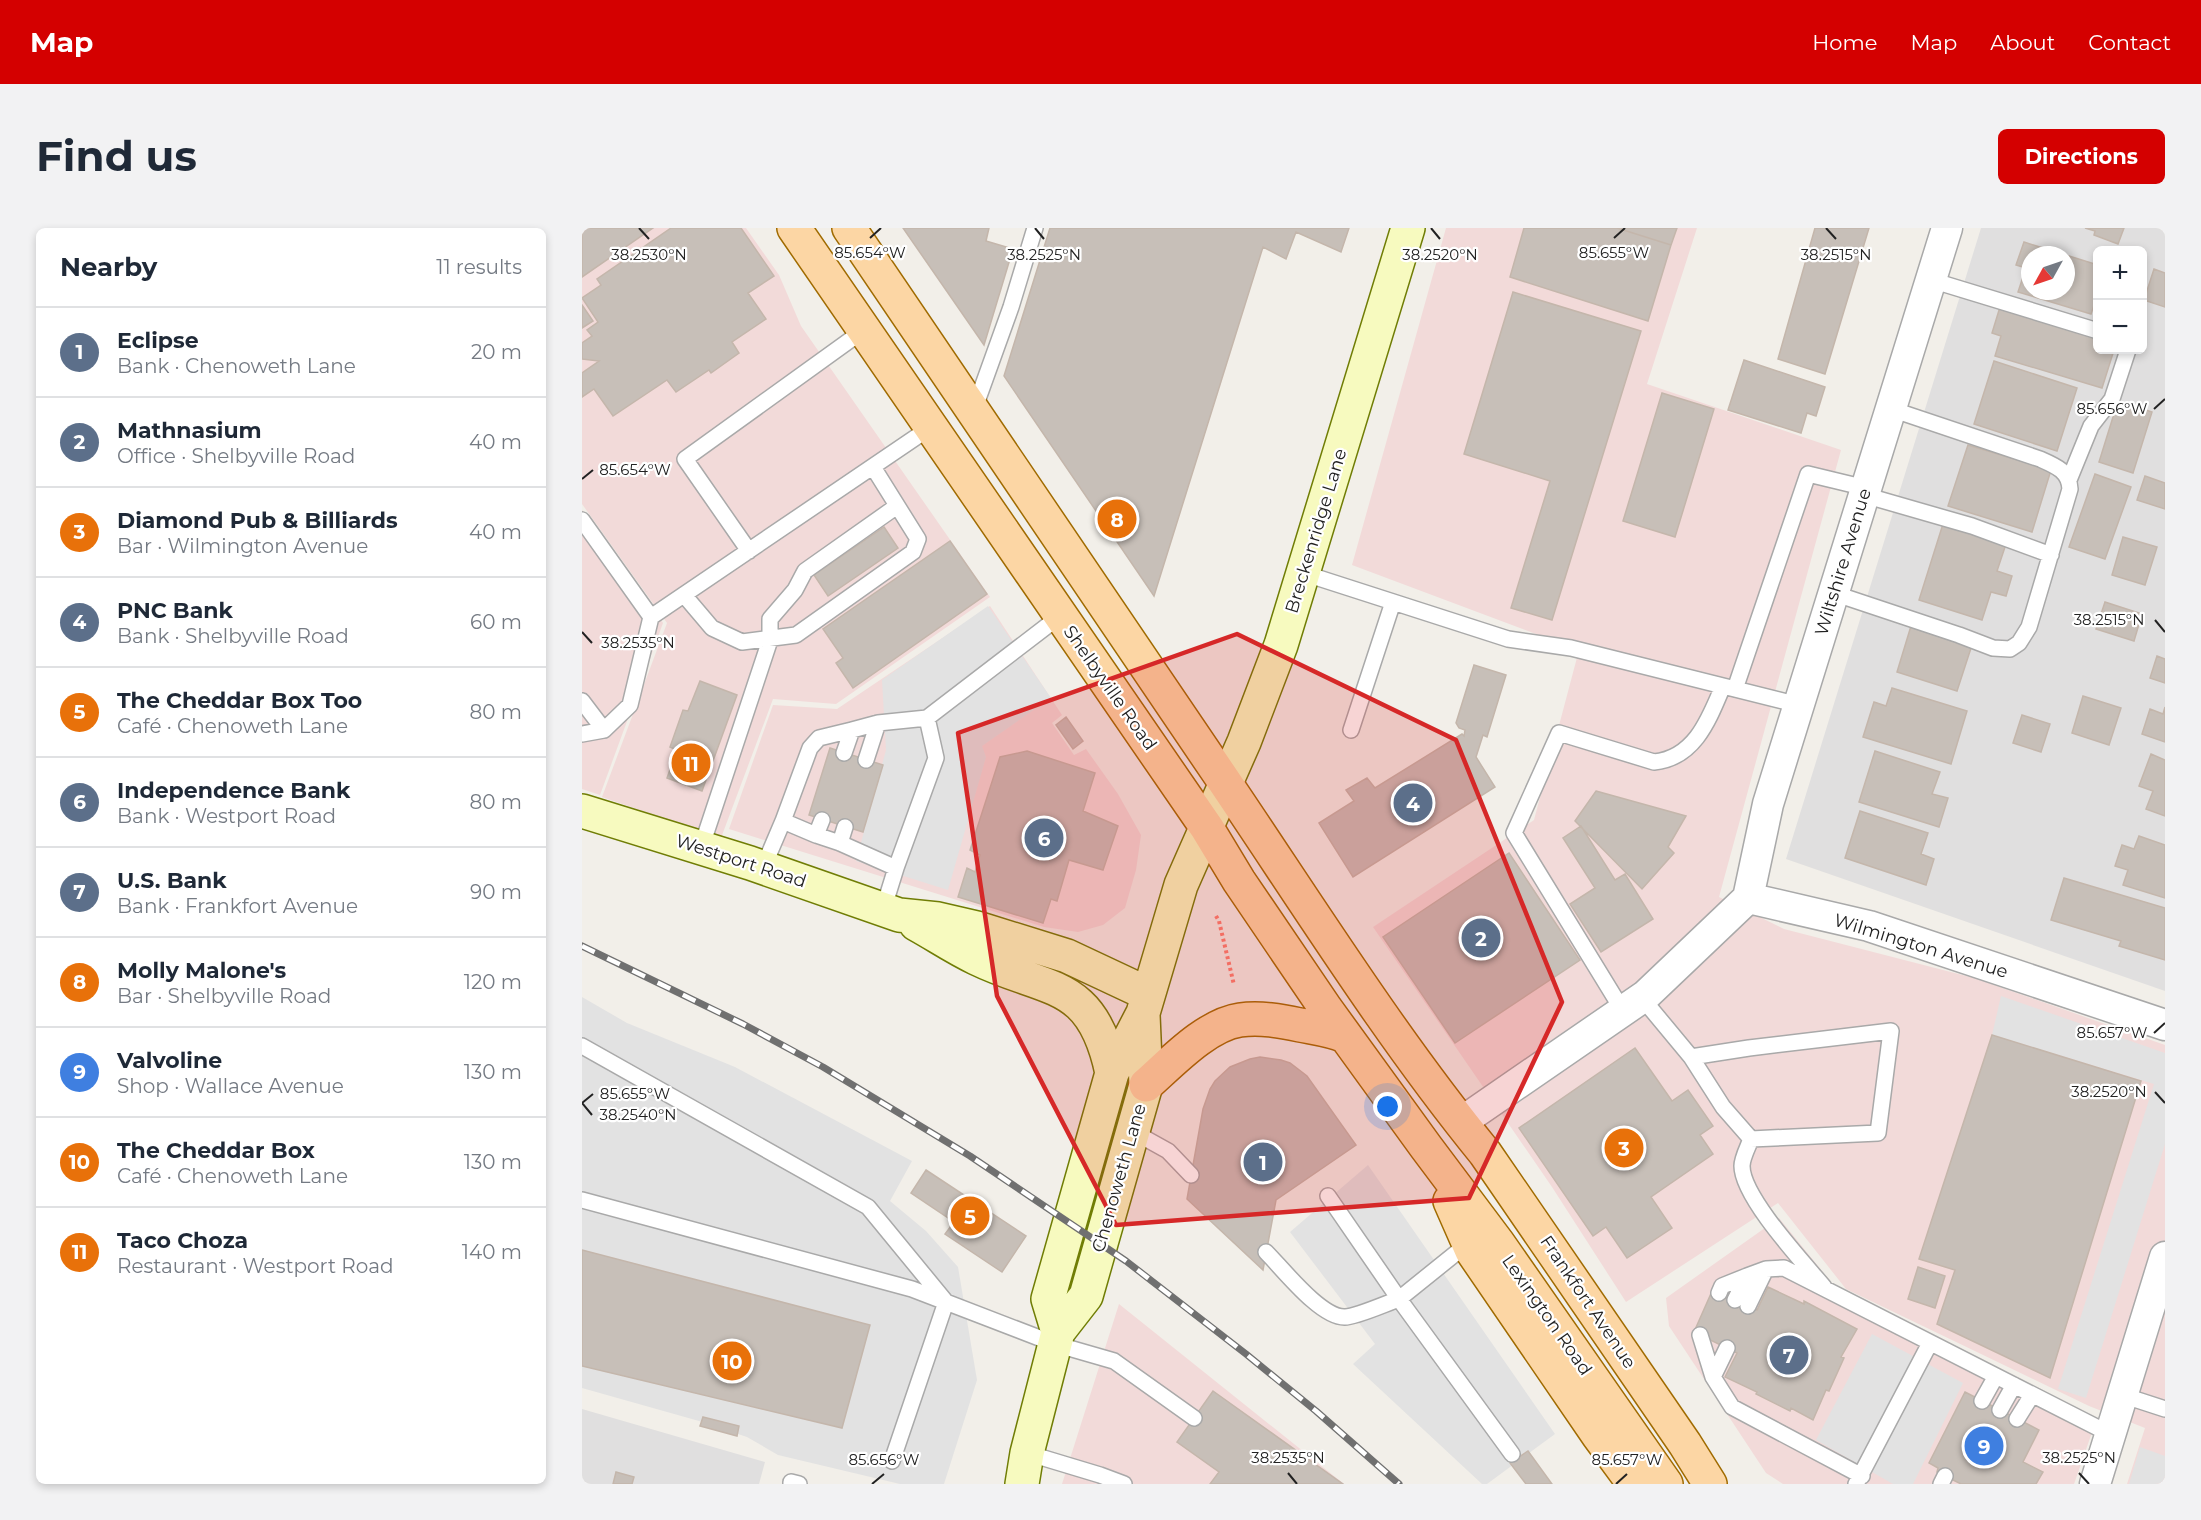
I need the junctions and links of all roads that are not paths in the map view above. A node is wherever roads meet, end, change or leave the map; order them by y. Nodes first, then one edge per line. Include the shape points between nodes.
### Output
1 (794, 228) edge
2 (849, 228) edge
3 (1035, 228) edge
4 (1408, 228) edge
5 (1947, 228) edge
6 (1931, 280) junction
7 (864, 330) junction
8 (2093, 330) edge
9 (2127, 354) edge
10 (1891, 409) junction
11 (974, 410) junction
12 (931, 428) junction
13 (873, 467) junction
14 (2069, 480) junction
15 (1865, 491) junction
16 (897, 506) junction
17 (582, 520) edge
18 (749, 551) junction
19 (2051, 555) junction
20 (1303, 573) junction
21 (1833, 594) junction
22 (684, 595) junction
23 (1393, 602) junction
24 (1060, 616) junction
25 (651, 617) junction
26 (770, 640) junction
27 (1729, 687) junction
28 (582, 701) edge
29 (1799, 705) junction
30 (927, 718) junction
31 (878, 723) junction
32 (604, 730) junction
33 (852, 730) junction
34 (1352, 730) dead end
35 (582, 734) edge
36 (844, 753) dead end
37 (866, 760) dead end
38 (1226, 784) junction
39 (582, 811) edge
40 (822, 820) dead end
41 (783, 822) junction
42 (845, 827) dead end
43 (1207, 828) junction
44 (816, 836) junction
45 (840, 843) junction
46 (701, 848) junction
47 (763, 868) junction
48 (896, 868) junction
49 (1748, 898) junction
50 (891, 912) junction
51 (1145, 1004) junction
52 (1632, 1004) junction
53 (2165, 1025) edge
54 (1345, 1036) junction
55 (582, 1046) edge
56 (1691, 1057) junction
57 (1112, 1073) junction
58 (1146, 1085) junction
59 (1460, 1123) junction
60 (1132, 1131) junction
61 (1751, 1140) junction
62 (1191, 1175) dead end
63 (1328, 1196) dead end
64 (582, 1200) edge
65 (1478, 1236) junction
66 (1266, 1252) dead end
67 (2165, 1257) edge
68 (1766, 1269) junction
69 (1748, 1276) junction
70 (1828, 1291) junction
71 (1719, 1293) dead end
72 (1399, 1299) junction
73 (946, 1302) junction
74 (1700, 1335) dead end
75 (1056, 1338) junction
76 (1930, 1343) junction
77 (1721, 1345) dead end
78 (1996, 1376) junction
79 (1713, 1377) junction
80 (2014, 1385) junction
81 (2032, 1395) junction
82 (2122, 1395) junction
83 (1982, 1401) dead end
84 (2165, 1409) edge
85 (2000, 1410) dead end
86 (1194, 1418) dead end
87 (2017, 1419) dead end
88 (2110, 1434) junction
89 (1512, 1454) dead end
90 (892, 1461) dead end
91 (1025, 1468) edge
92 (1860, 1481) edge
93 (790, 1484) edge
94 (799, 1484) edge
95 (1124, 1484) edge
96 (1634, 1484) edge
97 (1666, 1484) edge
98 (1710, 1484) edge
99 (2095, 1484) edge

1 - 7 main road, Shelbyville Road
2 - 11 main road
3 - 11 lane
4 - 20 main road, Breckenridge Lane
5 - 6 street, Wiltshire Avenue
6 - 8 lane
6 - 10 street, Wiltshire Avenue
7 - 12 main road, Shelbyville Road
7 - 18 lane via 685,459
9 - 14 lane via 2112,399 2091,426
10 - 14 lane via 2040,459 2059,468
10 - 15 street, Wiltshire Avenue
11 - 38 main road
12 - 13 lane
12 - 24 main road, Shelbyville Road
13 - 16 lane
13 - 18 lane
14 - 19 lane via 2070,489
15 - 19 lane
15 - 21 street, Wiltshire Avenue
15 - 27 lane via 1808,474
16 - 26 lane via 805,571 795,591 770,620
16 - 26 lane via 918,539 913,552 796,635
17 - 25 lane
18 - 22 lane
19 - 21 lane via 2029,627 2010,649 1993,648
20 - 23 lane
20 - 38 main road, Breckenridge Lane via 1268,685
21 - 29 street, Wiltshire Avenue
22 - 25 lane
22 - 26 lane via 712,628 742,642
23 - 27 lane via 1508,639 1571,648
23 - 34 lane
24 - 30 lane
24 - 43 main road, Shelbyville Road
25 - 32 lane via 630,705
26 - 46 lane
27 - 29 lane
27 - 52 lane via 1697,738 1682,754 1666,761 1654,762 1559,733 1514,833
28 - 32 lane
29 - 49 street, Wiltshire Avenue via 1768,804
30 - 31 lane
30 - 48 lane via 936,758
31 - 33 lane
31 - 37 lane
32 - 35 lane
33 - 36 lane
33 - 41 lane via 819,738 810,748
38 - 43 main road, Breckenridge Lane
38 - 59 main road via 1371,1000
39 - 46 main road, Westport Road
40 - 44 lane
41 - 44 lane
41 - 47 lane
42 - 45 lane
43 - 51 main road, Chenoweth Lane via 1181,885
43 - 54 main road, Shelbyville Road
44 - 45 lane
45 - 48 lane
46 - 47 main road, Westport Road
47 - 50 main road, Westport Road
48 - 50 lane
49 - 52 street
49 - 53 street, Wilmington Avenue via 1869,926
50 - 51 main road, Westport Road via 977,928 1067,956
50 - 57 main road, Westport Road via 976,958 1072,996 1103,1037
51 - 57 main road, Chenoweth Lane
51 - 58 main road, Chenoweth Lane
52 - 56 lane
52 - 59 street
54 - 58 main road via 1273,1020 1240,1020 1200,1039
54 - 65 main road, Shelbyville Road via 1426,1148
55 - 73 lane via 868,1207
56 - 61 lane via 1723,1107
56 - 61 lane via 1890,1031 1878,1133
57 - 75 main road, Chenoweth Lane via 1048,1299
58 - 60 main road, Chenoweth Lane
59 - 98 main road, Frankfort Avenue via 1565,1267
60 - 62 lane via 1168,1151
60 - 75 main road, Chenoweth Lane via 1086,1296
61 - 70 lane via 1742,1165 1745,1183 1770,1222
63 - 72 lane
64 - 73 lane via 912,1289
65 - 72 lane
65 - 96 main road via 1472,1251
65 - 97 main road, Lexington Road
66 - 72 lane via 1332,1314 1346,1317
67 - 82 street
68 - 69 lane
68 - 69 lane via 1742,1303
68 - 70 lane via 1784,1268
69 - 71 lane via 1722,1287
70 - 76 lane
72 - 89 lane
73 - 75 lane
73 - 90 lane
74 - 79 lane
75 - 86 lane via 1114,1361
75 - 91 main road, Chenoweth Lane
76 - 78 lane
76 - 92 lane
77 - 79 lane
78 - 80 lane
78 - 83 lane
79 - 92 lane via 1732,1407
80 - 81 lane
80 - 85 lane
81 - 87 lane
81 - 88 lane
82 - 84 lane
82 - 88 street
88 - 99 street
91 - 95 lane via 1091,1472
93 - 94 lane

